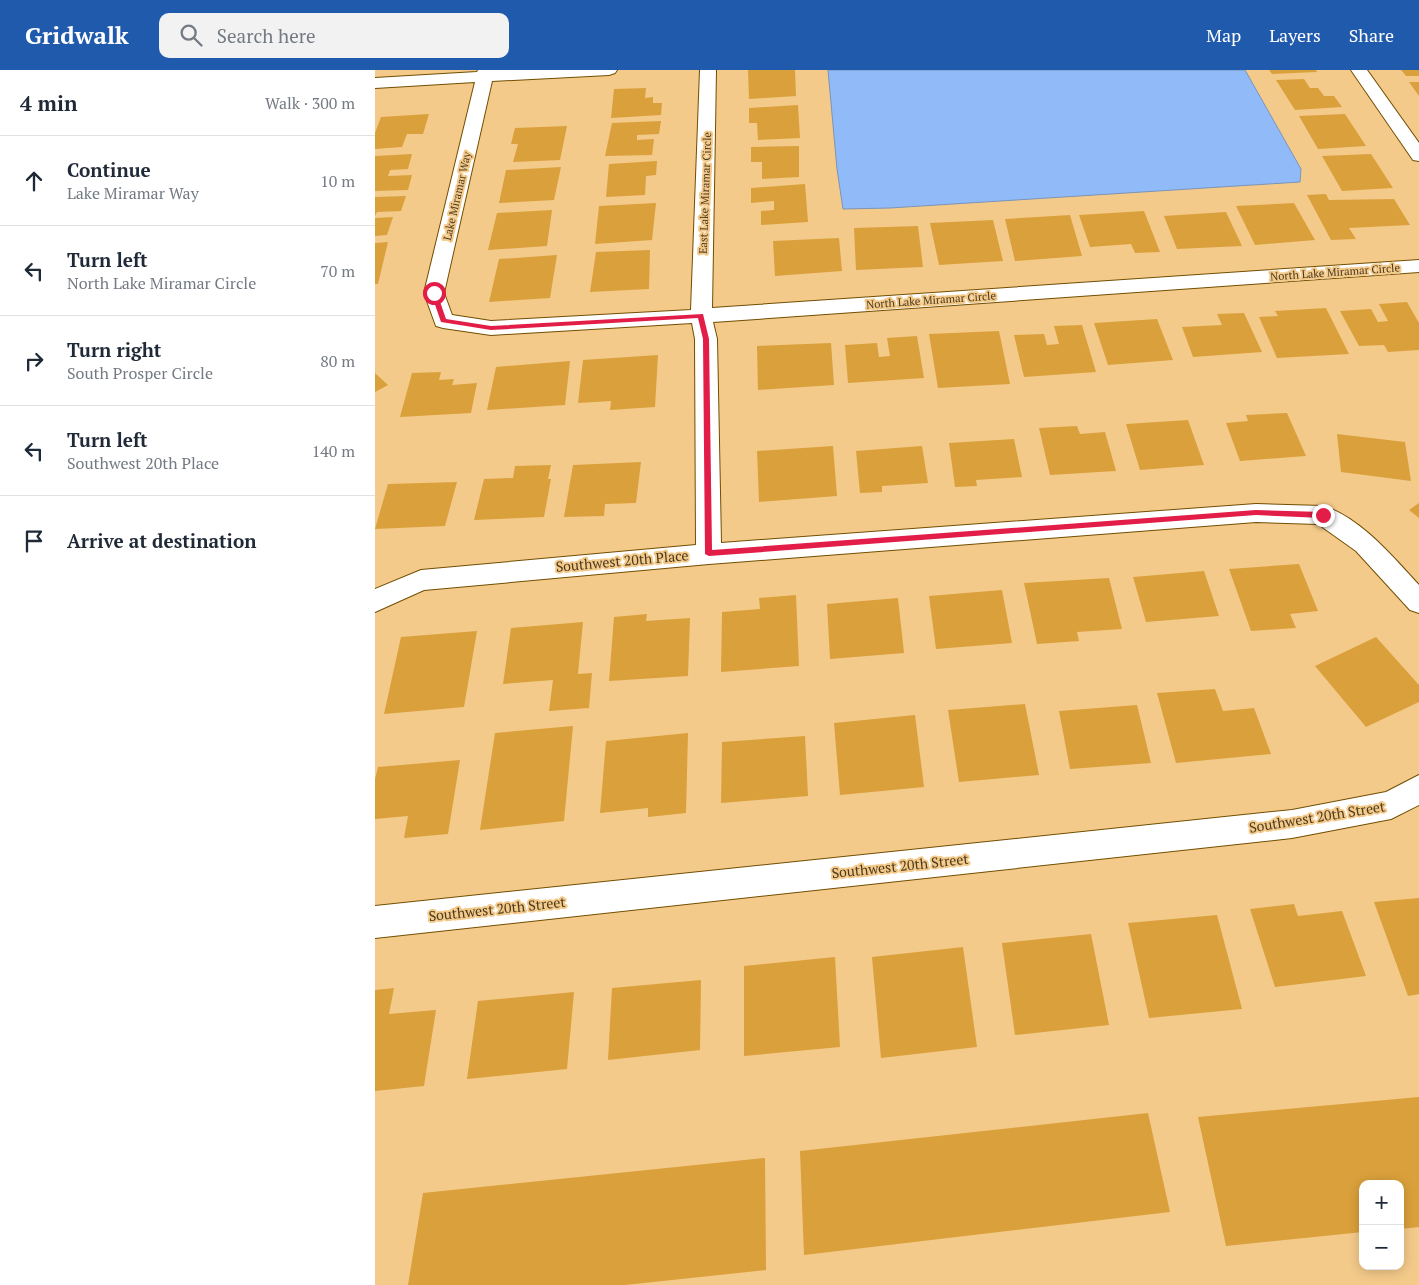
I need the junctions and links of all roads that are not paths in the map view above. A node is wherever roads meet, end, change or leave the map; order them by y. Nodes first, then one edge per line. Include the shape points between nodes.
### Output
1 (609, 70) edge
2 (708, 70) edge
3 (1359, 70) edge
4 (485, 74) edge
5 (375, 83) edge
6 (1419, 156) edge
7 (1419, 266) edge
8 (701, 316) junction
9 (443, 321) joint
10 (709, 554) junction
11 (375, 601) edge
12 (1419, 602) edge
13 (1419, 789) edge
14 (375, 922) edge

1 - 4 street
2 - 8 street, East Lake Miramar Circle
3 - 6 street
4 - 5 street
4 - 9 street, Lake Miramar Way via 434,293
7 - 8 street, North Lake Miramar Circle
8 - 9 street, North Lake Miramar Circle via 491,328
8 - 10 street, East Lake Miramar Circle via 706,339
10 - 11 street, Southwest 20th Place via 421,580
10 - 12 street, Southwest 20th Place via 1256,512 1323,515 1365,544
13 - 14 street, Southwest 20th Street via 1391,805 1292,824

